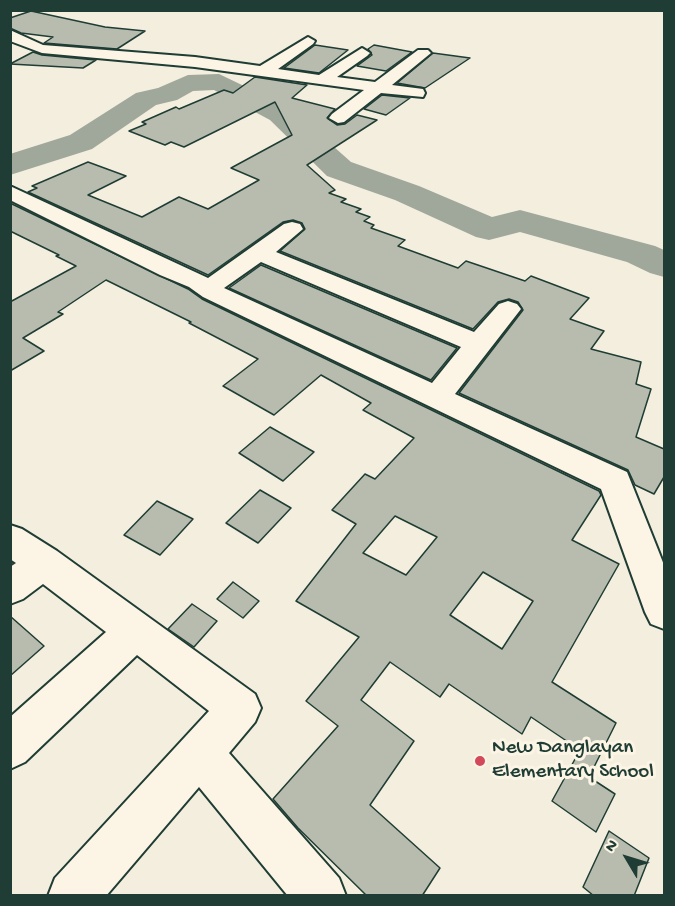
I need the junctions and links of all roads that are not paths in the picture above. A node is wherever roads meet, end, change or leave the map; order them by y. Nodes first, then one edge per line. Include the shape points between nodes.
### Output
1 (10, 34) edge
2 (308, 41) dead end
3 (362, 53) dead end
4 (423, 53) dead end
5 (261, 73) junction
6 (322, 80) junction
7 (382, 87) junction
8 (417, 93) dead end
9 (338, 117) dead end
10 (10, 192) edge
11 (292, 229) dead end
12 (259, 253) junction
13 (209, 288) junction
14 (508, 309) dead end
15 (478, 344) junction
16 (437, 398) junction
17 (10, 539) edge
18 (44, 562) junction
19 (10, 588) edge
20 (664, 612) edge
21 (136, 630) junction
22 (10, 747) edge
23 (201, 755) junction
24 (315, 893) edge
25 (73, 896) edge

1 - 5 street via 23,44 42,49 161,58
2 - 5 street
3 - 6 street
4 - 7 street
5 - 6 street
6 - 7 street
7 - 8 street
7 - 9 street
10 - 13 street
11 - 12 street
12 - 13 street
12 - 15 street
13 - 16 street
14 - 15 street
15 - 16 street
16 - 20 street via 615,481
17 - 18 street
18 - 19 street
18 - 21 street
21 - 22 street
21 - 23 street via 240,708
23 - 24 street
23 - 25 street

